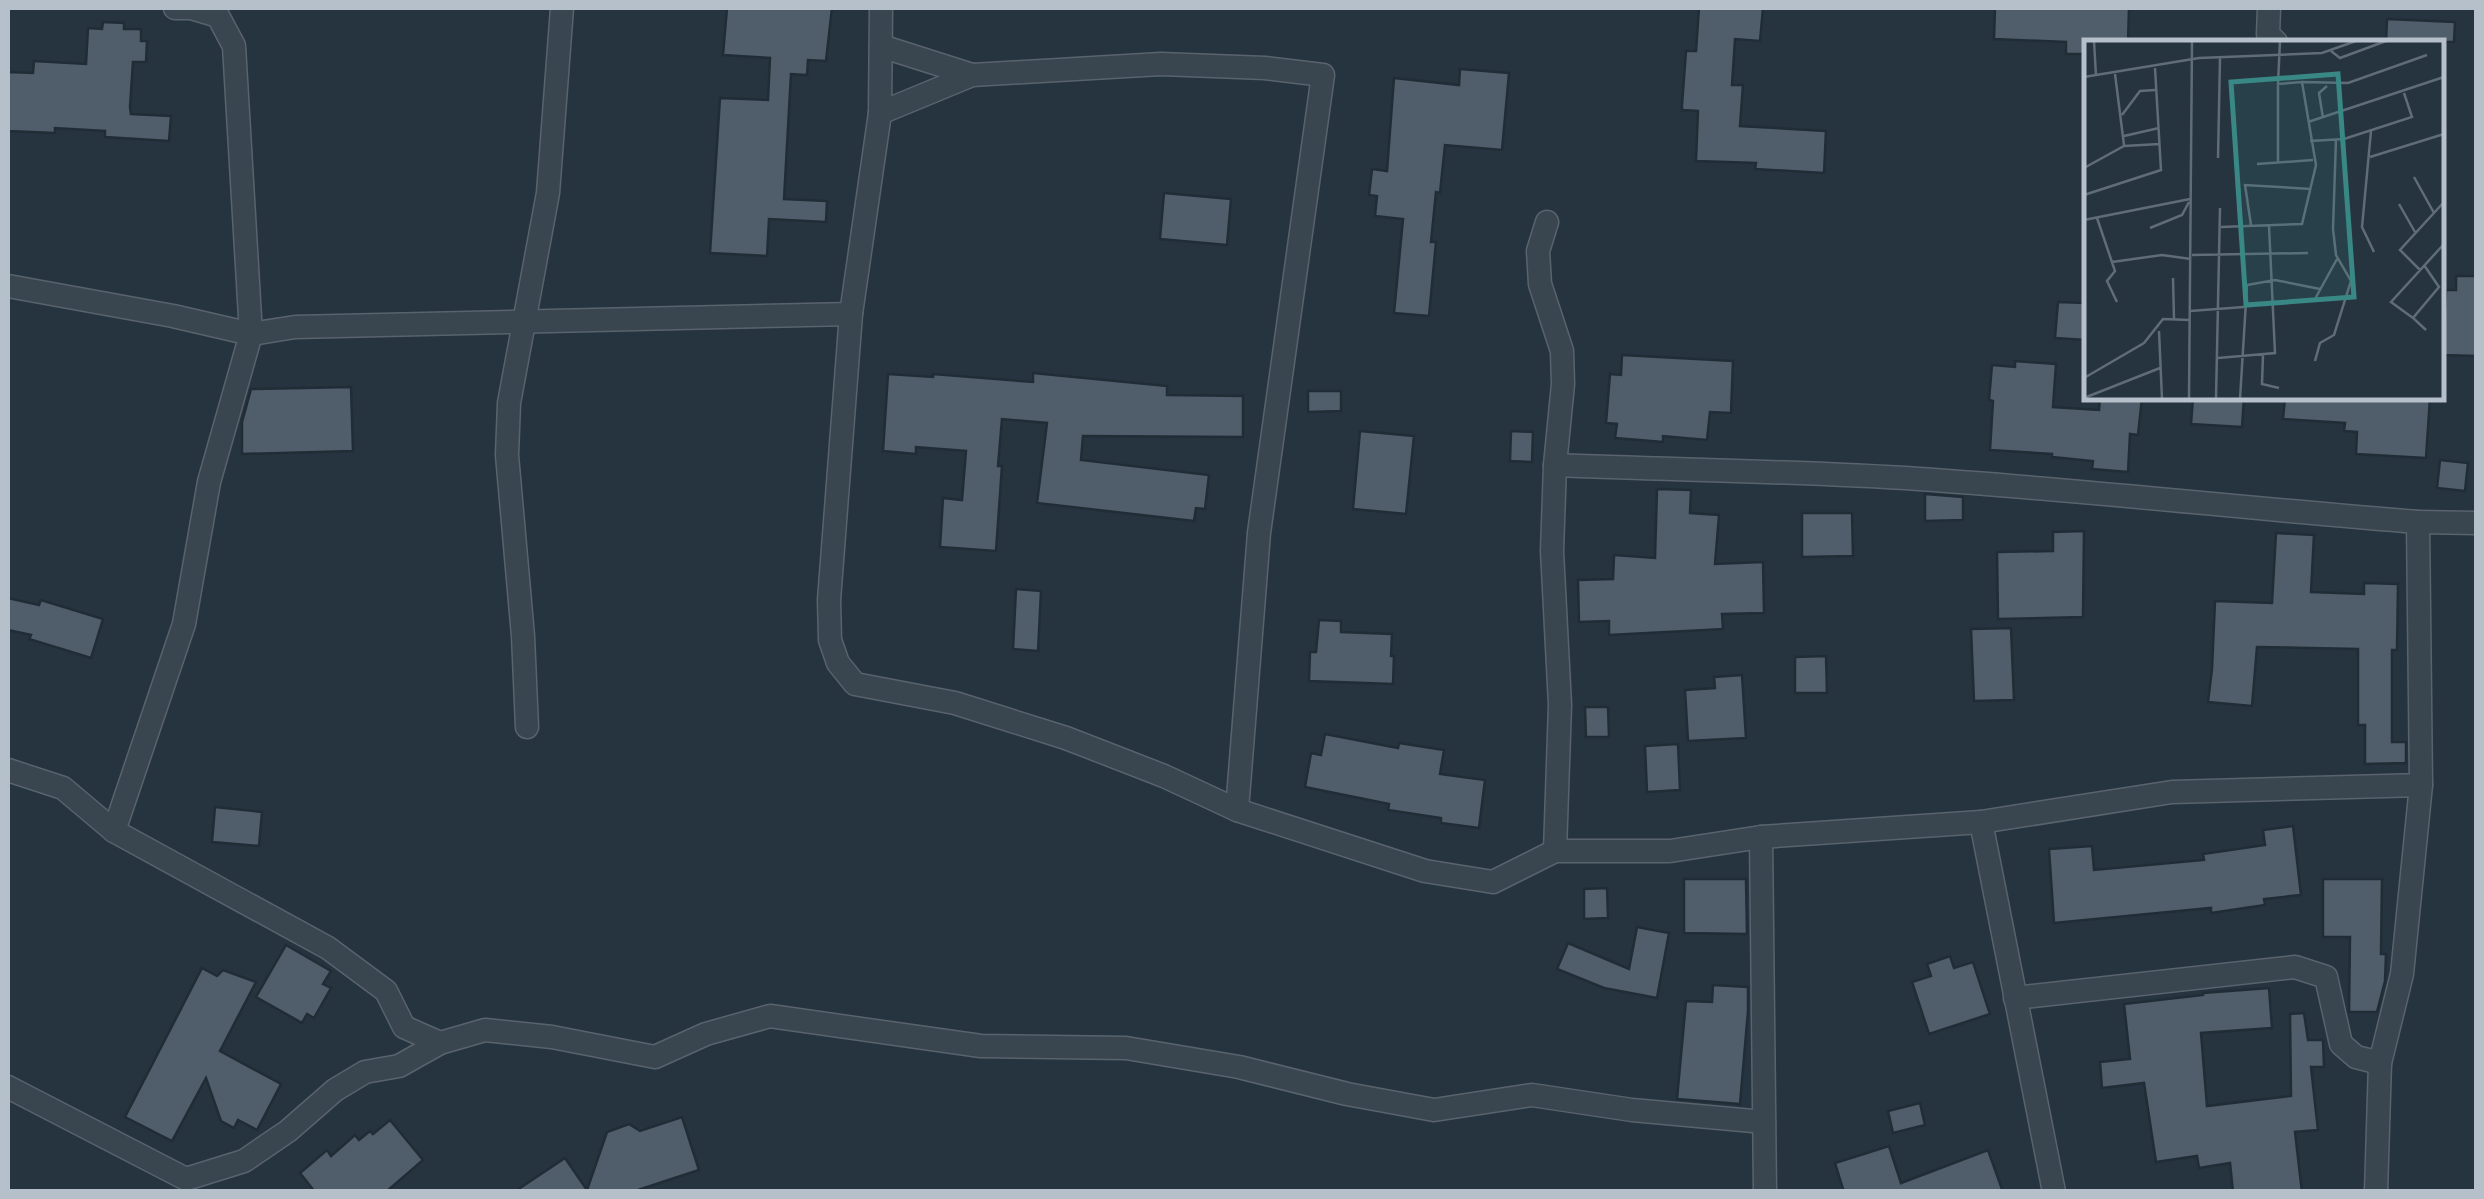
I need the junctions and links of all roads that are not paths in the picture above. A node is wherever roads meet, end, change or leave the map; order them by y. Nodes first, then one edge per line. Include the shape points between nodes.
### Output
1 (174, 8) edge
2 (562, 8) edge
3 (881, 8) edge
4 (2269, 8) edge
5 (2274, 40) edge
6 (882, 46) junction
7 (972, 75) junction
8 (880, 113) junction
9 (1547, 222) dead end
10 (8, 286) edge
11 (851, 314) junction
12 (523, 321) junction
13 (251, 334) junction
14 (1554, 465) junction
15 (2418, 522) junction
16 (2476, 523) edge
17 (527, 727) dead end
18 (8, 770) edge
19 (2421, 785) junction
20 (1237, 810) junction
21 (1981, 822) junction
22 (114, 830) junction
23 (1761, 837) junction
24 (1556, 851) junction
25 (2015, 998) junction
26 (440, 1043) junction
27 (2380, 1063) junction
28 (8, 1087) edge
29 (1764, 1122) junction
30 (1765, 1192) edge
31 (2054, 1192) edge
32 (2376, 1192) edge

1 - 13 street via 218,16 234,46
2 - 12 street via 548,193
3 - 6 street
4 - 5 street via 2268,34
6 - 7 street
6 - 8 street
7 - 8 street
7 - 20 street via 1161,64 1323,75 1259,533
8 - 11 street
9 - 14 street via 1538,252 1540,284 1563,368
10 - 13 street
11 - 12 street
11 - 20 street via 828,600 838,663 855,684 955,703 1066,738
12 - 13 street
12 - 17 street via 508,404 507,455
13 - 22 street via 209,482 184,624
14 - 15 street via 1913,478
14 - 24 street
15 - 16 street
15 - 19 street
18 - 22 street via 63,788
19 - 21 street via 2172,792
19 - 27 street via 2402,974
20 - 24 street via 1424,871 1494,882
21 - 23 street
21 - 25 street
22 - 26 street via 328,948 386,991 404,1027
23 - 24 street via 1670,851
23 - 29 street
25 - 27 street via 2295,966 2326,977 2341,1044 2356,1058
25 - 31 street
26 - 28 street via 334,1090 244,1161 186,1179
26 - 29 street via 485,1030 656,1057 770,1016 980,1046 1126,1048 1434,1110 1532,1094
27 - 32 street
29 - 30 street

